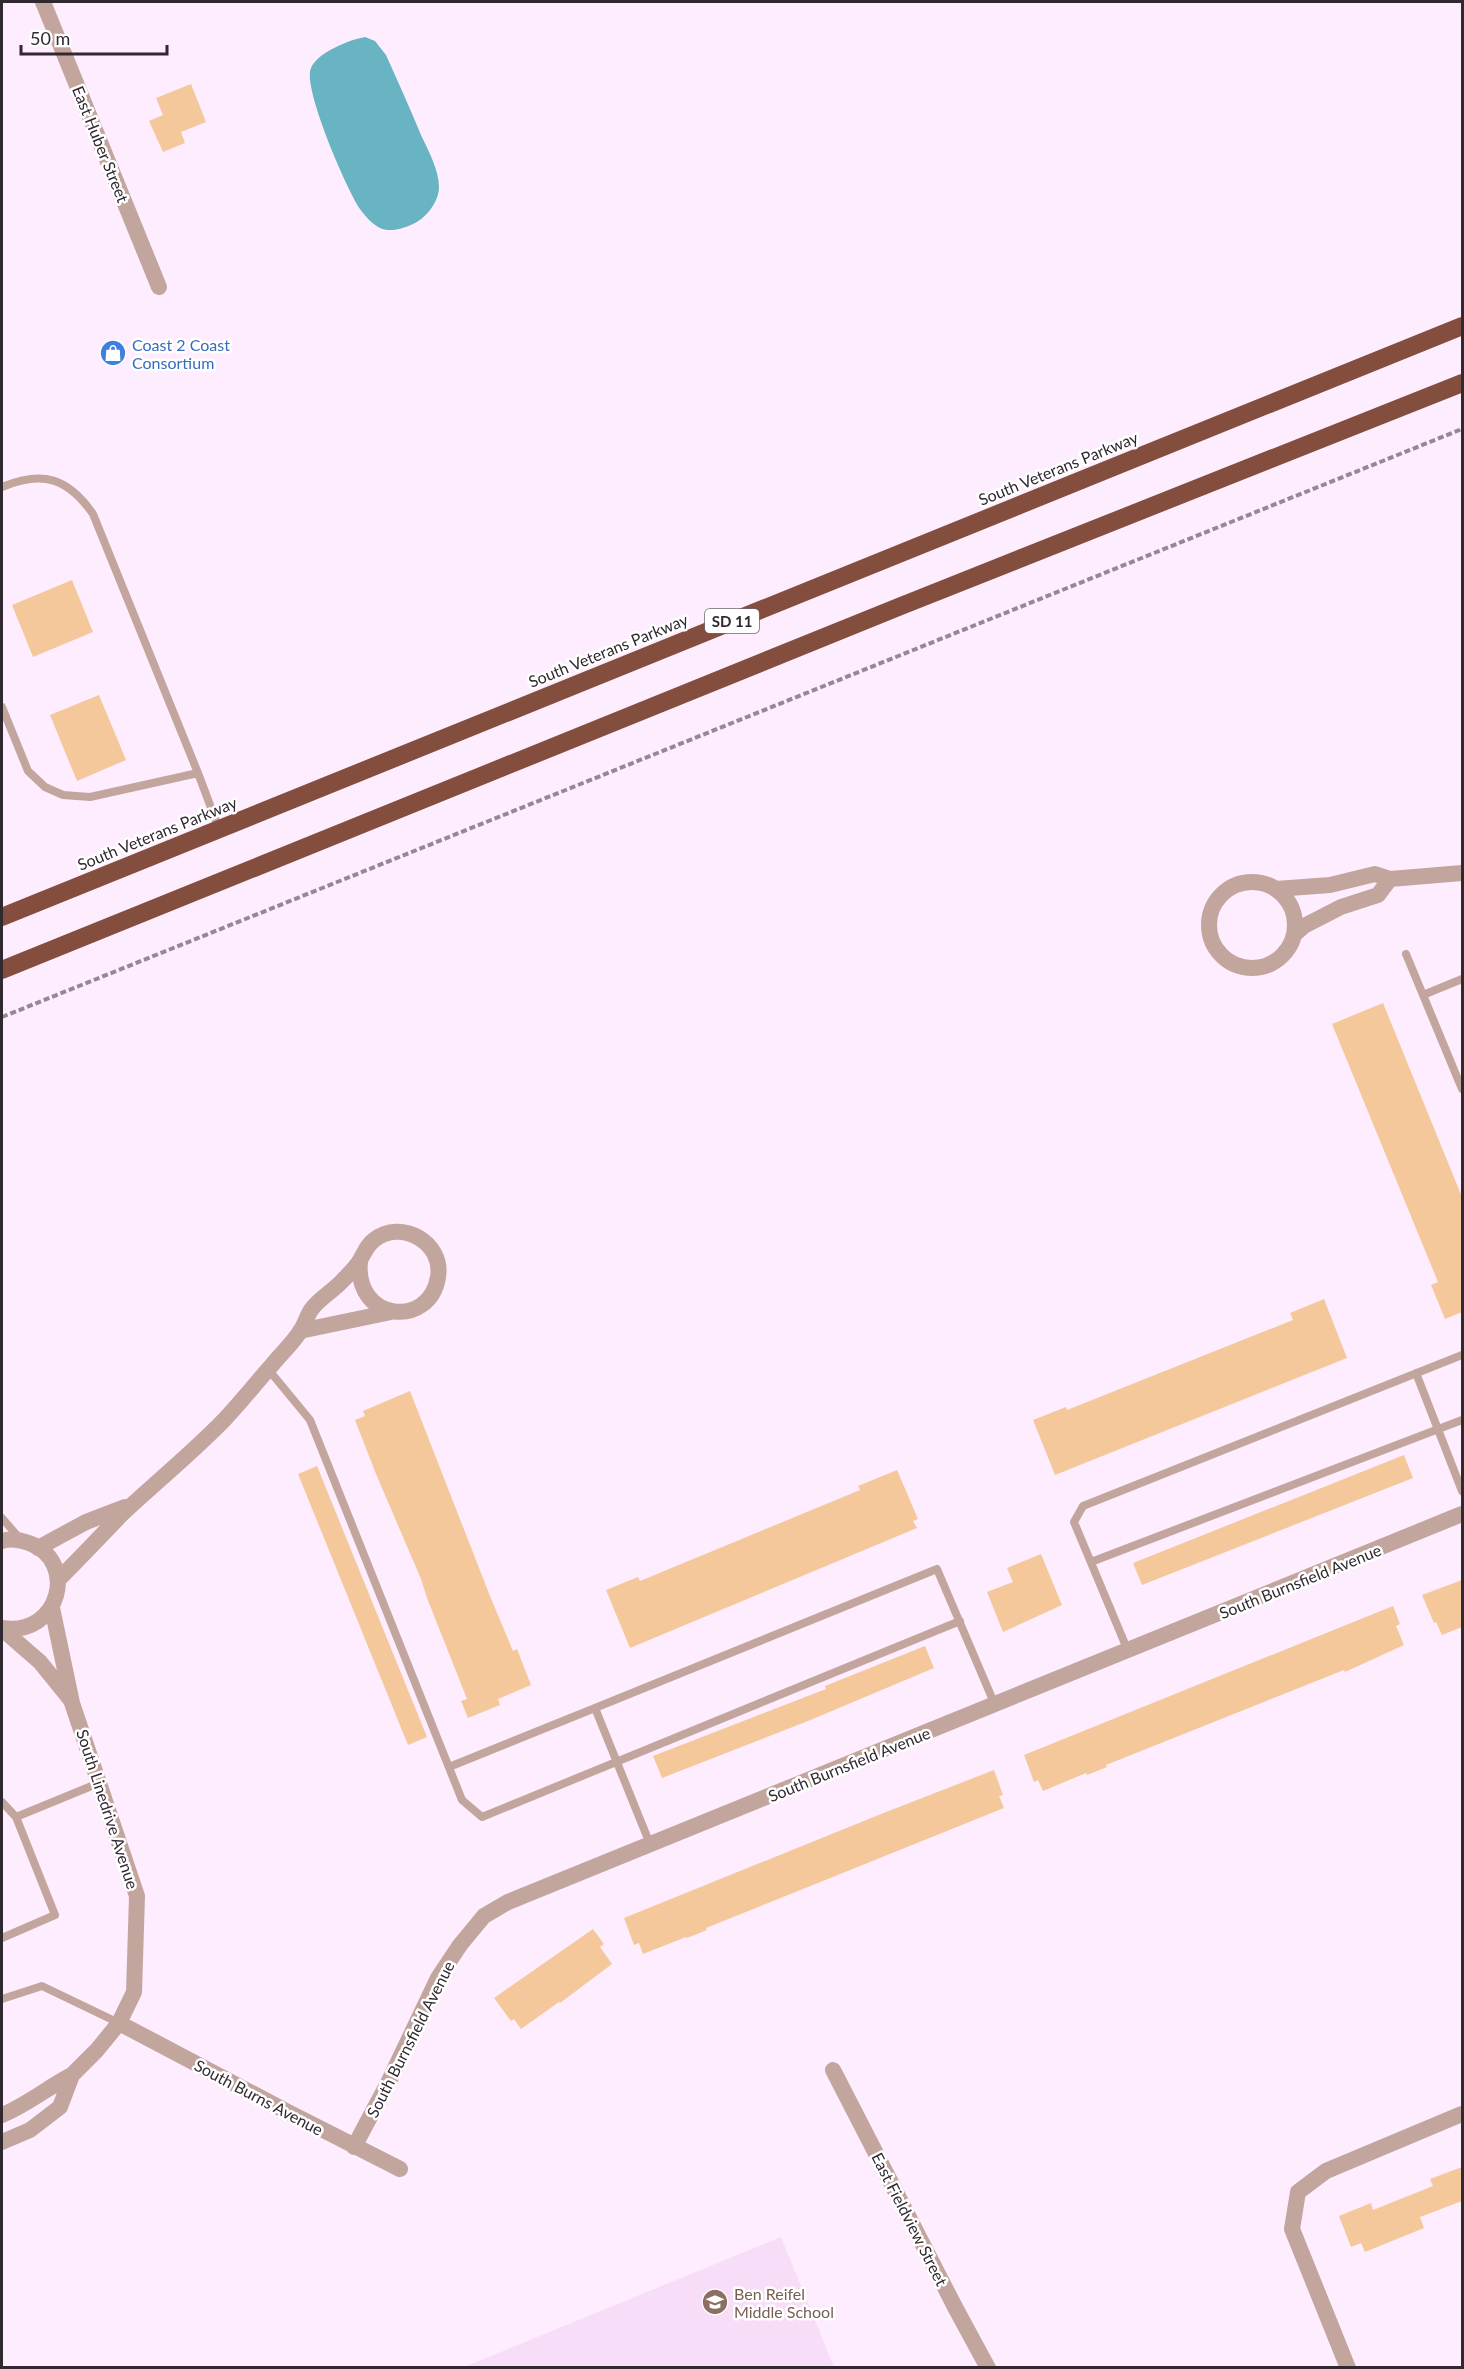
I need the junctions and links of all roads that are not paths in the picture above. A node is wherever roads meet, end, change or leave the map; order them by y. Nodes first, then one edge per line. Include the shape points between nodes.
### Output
1 (43, 2) edge
2 (159, 287) dead end
3 (1462, 326) edge
4 (1462, 383) edge
5 (2, 487) edge
6 (2, 707) edge
7 (198, 773) junction
8 (219, 829) junction
9 (1462, 873) edge
10 (1390, 879) junction
11 (1276, 889) junction
12 (2, 917) edge
13 (1296, 933) junction
14 (1406, 954) dead end
15 (2, 970) edge
16 (1462, 979) edge
17 (1423, 995) junction
18 (1462, 1089) edge
19 (360, 1261) junction
20 (391, 1312) junction
21 (300, 1331) junction
22 (1462, 1355) edge
23 (267, 1369) junction
24 (1416, 1373) junction
25 (1462, 1420) edge
26 (1439, 1429) junction
27 (1462, 1491) edge
28 (135, 1503) junction
29 (1462, 1514) edge
30 (2, 1518) edge
31 (21, 1540) junction
32 (2, 1541) edge
33 (38, 1548) junction
34 (1091, 1562) junction
35 (58, 1580) junction
36 (52, 1608) junction
37 (960, 1621) junction
38 (2, 1629) edge
39 (1128, 1651) junction
40 (72, 1702) junction
41 (995, 1705) junction
42 (596, 1707) junction
43 (616, 1761) junction
44 (449, 1767) junction
45 (99, 1783) junction
46 (2, 1802) edge
47 (16, 1817) junction
48 (650, 1844) junction
49 (2, 1938) edge
50 (2, 1999) edge
51 (119, 2023) junction
52 (833, 2070) dead end
53 (72, 2074) junction
54 (1462, 2114) edge
55 (2, 2115) edge
56 (2, 2142) edge
57 (354, 2147) junction
58 (400, 2169) dead end
59 (988, 2367) edge
60 (1348, 2367) edge

1 - 2 street, East Huber Street
3 - 8 highway, South Veterans Parkway / SD 11
4 - 15 highway
5 - 7 lane via 26,478 55,480 81,497 93,514
6 - 7 lane via 28,771 45,787 63,795 90,796
7 - 8 lane
8 - 12 highway, South Veterans Parkway / SD 11
9 - 10 street
10 - 11 street via 1375,874 1330,885
10 - 13 street via 1378,895 1341,907
11 - 13 street via 1293,911
11 - 13 street via 1250,882 1224,892 1209,916 1213,944 1232,964 1261,968 1286,953
14 - 17 lane
16 - 17 lane
17 - 18 lane
19 - 20 street via 358,1275 368,1299
19 - 20 street via 374,1239 399,1231 418,1237 433,1250 439,1276 428,1300 405,1312
19 - 21 street via 312,1309
20 - 21 street
21 - 23 street
22 - 24 lane
23 - 28 street via 224,1420
23 - 44 lane via 310,1420
24 - 26 lane
24 - 34 lane via 1083,1506 1074,1522
25 - 26 lane
26 - 27 lane
26 - 34 lane
28 - 33 street via 86,1522
28 - 35 street
29 - 39 street, South Burnsfield Avenue
30 - 31 lane
31 - 32 street
31 - 33 street
33 - 35 street via 54,1566
34 - 39 lane
35 - 36 street
36 - 38 street via 30,1627
36 - 40 street, South Linedrive Avenue
37 - 41 lane
37 - 42 lane via 938,1569
37 - 43 lane
38 - 40 street, South Linedrive Avenue via 40,1662
39 - 41 street, South Burnsfield Avenue
40 - 45 street, South Linedrive Avenue
41 - 48 street, South Burnsfield Avenue
42 - 43 lane
42 - 44 lane
43 - 44 lane via 482,1817 462,1800
43 - 48 lane
45 - 47 lane
45 - 51 street, South Linedrive Avenue via 137,1896 134,1992
46 - 47 lane
47 - 49 lane via 55,1915
48 - 57 street, South Burnsfield Avenue via 543,1886 484,1917 438,1978
50 - 51 lane via 42,1986
51 - 53 street, South Linedrive Avenue
51 - 57 street, South Burns Avenue
52 - 59 street, East Fieldview Street
53 - 55 street, South Linedrive Avenue via 21,2108
53 - 56 street, South Linedrive Avenue via 60,2107 30,2130
54 - 60 street via 1326,2170 1298,2192 1292,2229
57 - 58 street, South Burns Avenue

